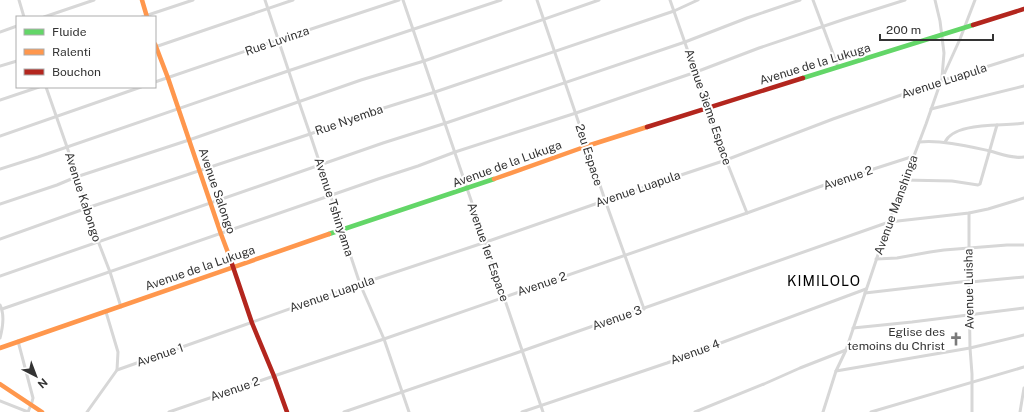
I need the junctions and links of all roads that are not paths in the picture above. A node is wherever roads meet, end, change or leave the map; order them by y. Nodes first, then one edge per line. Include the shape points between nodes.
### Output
1 (19, 0) edge
2 (94, 0) edge
3 (142, 0) edge
4 (192, 0) edge
5 (265, 0) edge
6 (293, 0) edge
7 (399, 0) edge
8 (403, 0) edge
9 (501, 0) edge
10 (537, 0) edge
11 (598, 0) edge
12 (670, 0) edge
13 (698, 0) edge
14 (800, 0) edge
15 (813, 0) edge
16 (906, 0) edge
17 (935, 0) edge
18 (975, 0) edge
19 (268, 8) junction
20 (1024, 9) edge
21 (674, 11) junction
22 (24, 16) edge
23 (47, 16) edge
24 (145, 16) edge
25 (543, 20) junction
26 (16, 26) edge
27 (823, 26) junction
28 (964, 28) junction
29 (414, 30) junction
30 (0, 32) edge
31 (941, 36) junction
32 (278, 40) junction
33 (685, 42) junction
34 (156, 46) edge
35 (156, 48) edge
36 (555, 51) junction
37 (1024, 55) edge
38 (16, 61) edge
39 (424, 61) junction
40 (0, 66) edge
41 (838, 67) junction
42 (288, 71) junction
43 (696, 72) junction
44 (168, 78) junction
45 (941, 80) junction
46 (156, 82) edge
47 (565, 82) junction
48 (1024, 86) edge
49 (36, 88) edge
50 (46, 88) edge
51 (139, 88) edge
52 (435, 92) junction
53 (0, 100) edge
54 (299, 102) junction
55 (708, 107) junction
56 (178, 109) junction
57 (931, 109) junction
58 (576, 113) junction
59 (56, 116) junction
60 (1024, 123) edge
61 (446, 124) junction
62 (997, 125) junction
63 (310, 134) junction
64 (0, 136) edge
65 (189, 140) junction
66 (919, 142) junction
67 (945, 142) junction
68 (587, 146) junction
69 (67, 147) junction
70 (990, 151) junction
71 (455, 152) junction
72 (914, 156) junction
73 (1024, 157) edge
74 (726, 160) junction
75 (321, 165) junction
76 (0, 169) edge
77 (199, 171) junction
78 (76, 177) junction
79 (904, 180) junction
80 (467, 189) junction
81 (331, 196) junction
82 (1024, 198) edge
83 (604, 200) junction
84 (211, 202) junction
85 (0, 204) edge
86 (87, 208) junction
87 (747, 213) junction
88 (969, 213) junction
89 (889, 222) junction
90 (341, 230) junction
91 (221, 234) junction
92 (0, 239) edge
93 (98, 241) junction
94 (486, 242) junction
95 (1024, 244) edge
96 (969, 248) junction
97 (624, 256) junction
98 (876, 259) junction
99 (234, 267) junction
100 (110, 272) junction
101 (0, 276) edge
102 (1024, 278) edge
103 (969, 281) junction
104 (360, 284) junction
105 (866, 289) junction
106 (864, 293) junction
107 (504, 298) junction
108 (0, 305) edge
109 (122, 307) junction
110 (1024, 308) edge
111 (2, 309) junction
112 (644, 309) junction
113 (106, 312) junction
114 (970, 314) junction
115 (252, 322) junction
116 (853, 328) junction
117 (1024, 336) edge
118 (0, 338) edge
119 (384, 339) junction
120 (18, 341) junction
121 (0, 348) edge
122 (970, 348) junction
123 (846, 350) junction
124 (522, 351) junction
125 (1024, 367) edge
126 (117, 370) junction
127 (836, 371) junction
128 (274, 376) junction
129 (972, 383) junction
130 (0, 384) edge
131 (1024, 388) edge
132 (402, 392) junction
133 (0, 401) edge
134 (31, 404) junction
135 (541, 406) junction
136 (28, 412) edge
137 (42, 412) edge
138 (87, 412) edge
139 (169, 412) edge
140 (287, 412) edge
141 (344, 412) edge
142 (409, 412) edge
143 (522, 412) edge
144 (543, 412) edge
145 (695, 412) edge
146 (822, 412) edge
147 (870, 412) edge
148 (972, 412) edge
149 (1020, 412) edge

1 - 22 street
2 - 23 street
3 - 24 street
4 - 24 street
5 - 19 street, Avenue Tshinyama
6 - 19 street
7 - 32 street, Rue Luvinza
8 - 29 street, Avenue 1er Espace
9 - 29 street
10 - 25 street, 2eu Espace
11 - 25 street
12 - 21 street, Avenue 3ieme Espace
13 - 21 street, Rue Nyemba
14 - 33 street
15 - 27 street
16 - 27 street
17 - 31 street
18 - 28 street, Avenue Manshinga
19 - 32 street, Avenue Tshinyama
19 - 34 street
20 - 28 street, Avenue de la Lukuga
21 - 33 street, Avenue 3ieme Espace
21 - 36 street, Rue Nyemba
25 - 36 street, 2eu Espace
25 - 39 street
26 - 30 street
27 - 41 street
27 - 43 street
28 - 31 street, Avenue de la Lukuga
28 - 45 street, Avenue Manshinga
29 - 39 street, Avenue 1er Espace
29 - 42 street
31 - 41 street, Avenue de la Lukuga
31 - 45 street via 944,53
32 - 42 street, Avenue Tshinyama
32 - 44 street, Rue Luvinza
33 - 43 street, Avenue 3ieme Espace
33 - 47 street
35 - 44 street, Avenue Salongo
36 - 47 street, 2eu Espace
36 - 52 street, Rue Nyemba
37 - 45 street, Avenue Luapula
38 - 40 street
39 - 52 street, Avenue 1er Espace
39 - 54 street
41 - 55 street, Avenue de la Lukuga
42 - 54 street, Avenue Tshinyama
42 - 56 street
43 - 55 street, Avenue 3ieme Espace
43 - 58 street
44 - 46 street, Rue Luvinza
44 - 56 street, Avenue Salongo
45 - 57 street, Avenue Manshinga
45 - 74 street, Avenue Luapula
47 - 58 street, 2eu Espace
47 - 61 street
48 - 57 street
49 - 53 street
50 - 59 street, Avenue Kabongo
51 - 59 street
52 - 61 street, Avenue 1er Espace
52 - 63 street, Rue Nyemba
54 - 63 street, Avenue Tshinyama
54 - 65 street
55 - 68 street, Avenue de la Lukuga
55 - 74 street, Avenue 3ieme Espace
56 - 65 street, Avenue Salongo
56 - 69 street
57 - 66 street, Avenue Manshinga
58 - 68 street, 2eu Espace
58 - 71 street
59 - 64 street
59 - 69 street, Avenue Kabongo
60 - 62 street
61 - 71 street, Avenue 1er Espace
61 - 75 street
62 - 67 street via 960,130
62 - 70 street
63 - 75 street, Avenue Tshinyama
63 - 77 street, Rue Nyemba
65 - 77 street, Avenue Salongo
65 - 78 street
66 - 67 street
66 - 72 street, Avenue Manshinga
67 - 70 street
68 - 80 street, Avenue de la Lukuga
68 - 83 street, 2eu Espace
69 - 76 street
69 - 78 street, Avenue Kabongo
70 - 73 street
70 - 79 street via 980,184
71 - 80 street, Avenue 1er Espace
71 - 81 street
72 - 79 street, Avenue Manshinga
72 - 87 street, Avenue 2
74 - 83 street, Avenue Luapula
74 - 87 street, Avenue 3ieme Espace
75 - 81 street, Avenue Tshinyama
75 - 84 street
77 - 84 street, Avenue Salongo
77 - 86 street, Rue Nyemba
78 - 85 street
78 - 86 street, Avenue Kabongo
79 - 89 street, Avenue Manshinga
80 - 90 street, Avenue de la Lukuga
80 - 94 street, Avenue 1er Espace
81 - 90 street, Avenue Tshinyama
81 - 91 street
82 - 88 street, Avenue 3
83 - 94 street, Avenue Luapula
83 - 97 street, 2eu Espace
84 - 91 street, Avenue Salongo
84 - 93 street
86 - 92 street, Rue Nyemba
86 - 93 street, Avenue Kabongo
87 - 97 street, Avenue 2
88 - 89 street, Avenue 3
88 - 96 street, Avenue Luisha
89 - 98 street, Avenue Manshinga
89 - 112 street, Avenue 3
90 - 99 street, Avenue de la Lukuga
90 - 104 street, Avenue Tshinyama
91 - 99 street, Avenue Salongo
91 - 100 street
93 - 100 street, Avenue Kabongo
93 - 101 street
94 - 104 street, Avenue Luapula
94 - 107 street, Avenue 1er Espace
95 - 96 street
96 - 98 street
96 - 103 street, Avenue Luisha
97 - 107 street, Avenue 2
97 - 112 street, 2eu Espace
98 - 105 street, Avenue Manshinga
99 - 109 street, Avenue de la Lukuga
99 - 115 street, Avenue Salongo
100 - 109 street, Avenue Kabongo
100 - 111 street
102 - 103 street
103 - 106 street
103 - 114 street, Avenue Luisha
104 - 115 street, Avenue Luapula
104 - 119 street, Avenue Tshinyama
105 - 106 street, Avenue Manshinga
105 - 135 street, Avenue 4 via 667,363
106 - 116 street, Avenue Manshinga
107 - 119 street, Avenue 2
107 - 124 street, Avenue 1er Espace
108 - 111 street
109 - 113 street, Avenue de la Lukuga
110 - 114 street
111 - 118 street
112 - 124 street, Avenue 3
113 - 120 street, Avenue de la Lukuga
113 - 126 street via 118,352
114 - 116 street
114 - 122 street, Avenue Luisha
115 - 126 street, Avenue 1
115 - 128 street, Avenue Salongo
116 - 123 street, Avenue Manshinga
117 - 122 street
119 - 128 street, Avenue 2
119 - 132 street, Avenue Tshinyama
120 - 121 street, Avenue de la Lukuga
120 - 134 street via 32,394
122 - 127 street
122 - 129 street, Avenue Luisha
123 - 127 street, Avenue Manshinga
123 - 145 street
124 - 132 street, Avenue 3
124 - 135 street, Avenue 1er Espace
125 - 129 street
126 - 138 street
127 - 146 street, Avenue Manshinga
128 - 139 street, Avenue 2
128 - 140 street, Avenue Salongo
129 - 147 street
129 - 148 street, Avenue Luisha
130 - 134 street
131 - 149 street
132 - 141 street, Avenue 3
132 - 142 street, Avenue Tshinyama
133 - 136 street
134 - 136 street
134 - 137 street
135 - 143 street, Avenue 4
135 - 144 street, Avenue 1er Espace

